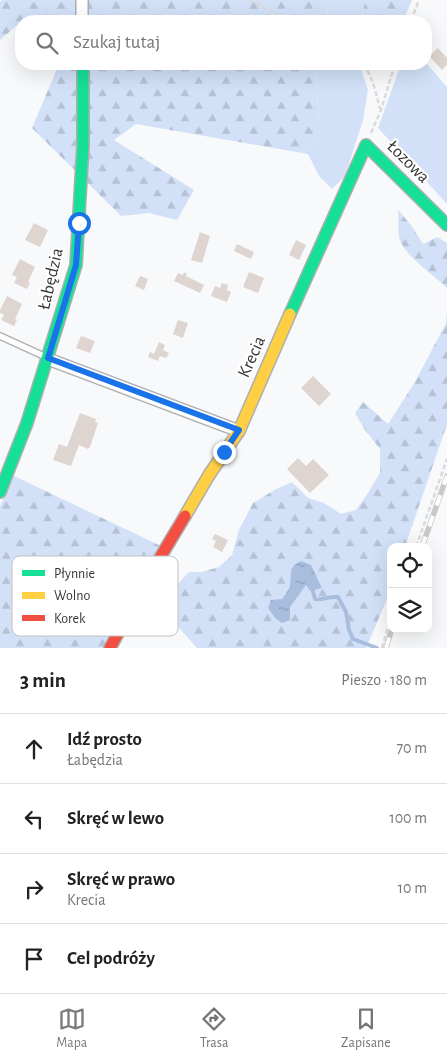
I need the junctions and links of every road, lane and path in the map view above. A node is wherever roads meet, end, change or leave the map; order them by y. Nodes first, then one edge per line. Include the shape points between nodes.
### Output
1 (82, 0) edge
2 (249, 0) edge
3 (419, 0) edge
4 (82, 15) edge
5 (278, 15) edge
6 (413, 15) edge
7 (83, 70) edge
8 (366, 70) edge
9 (392, 70) edge
10 (381, 110) junction
11 (366, 145) junction
12 (447, 226) edge
13 (0, 336) edge
14 (48, 358) junction
15 (239, 430) junction
16 (447, 459) edge
17 (4, 467) edge
18 (0, 492) edge
19 (417, 543) edge
20 (161, 556) edge
21 (387, 633) edge
22 (117, 636) edge
23 (110, 648) edge
24 (382, 648) edge

1 - 4 street
2 - 5 path
3 - 6 path
7 - 14 street, Łabędzia via 83,145 76,265
8 - 10 path
9 - 10 path
10 - 11 path
11 - 12 street, Łozowa
11 - 15 street, Krecia
13 - 14 lane
14 - 15 street
14 - 17 street, Łabędzia via 27,423
15 - 20 street, Krecia
16 - 19 path
17 - 18 street, Łabędzia
21 - 24 path
22 - 23 street, Krecia

